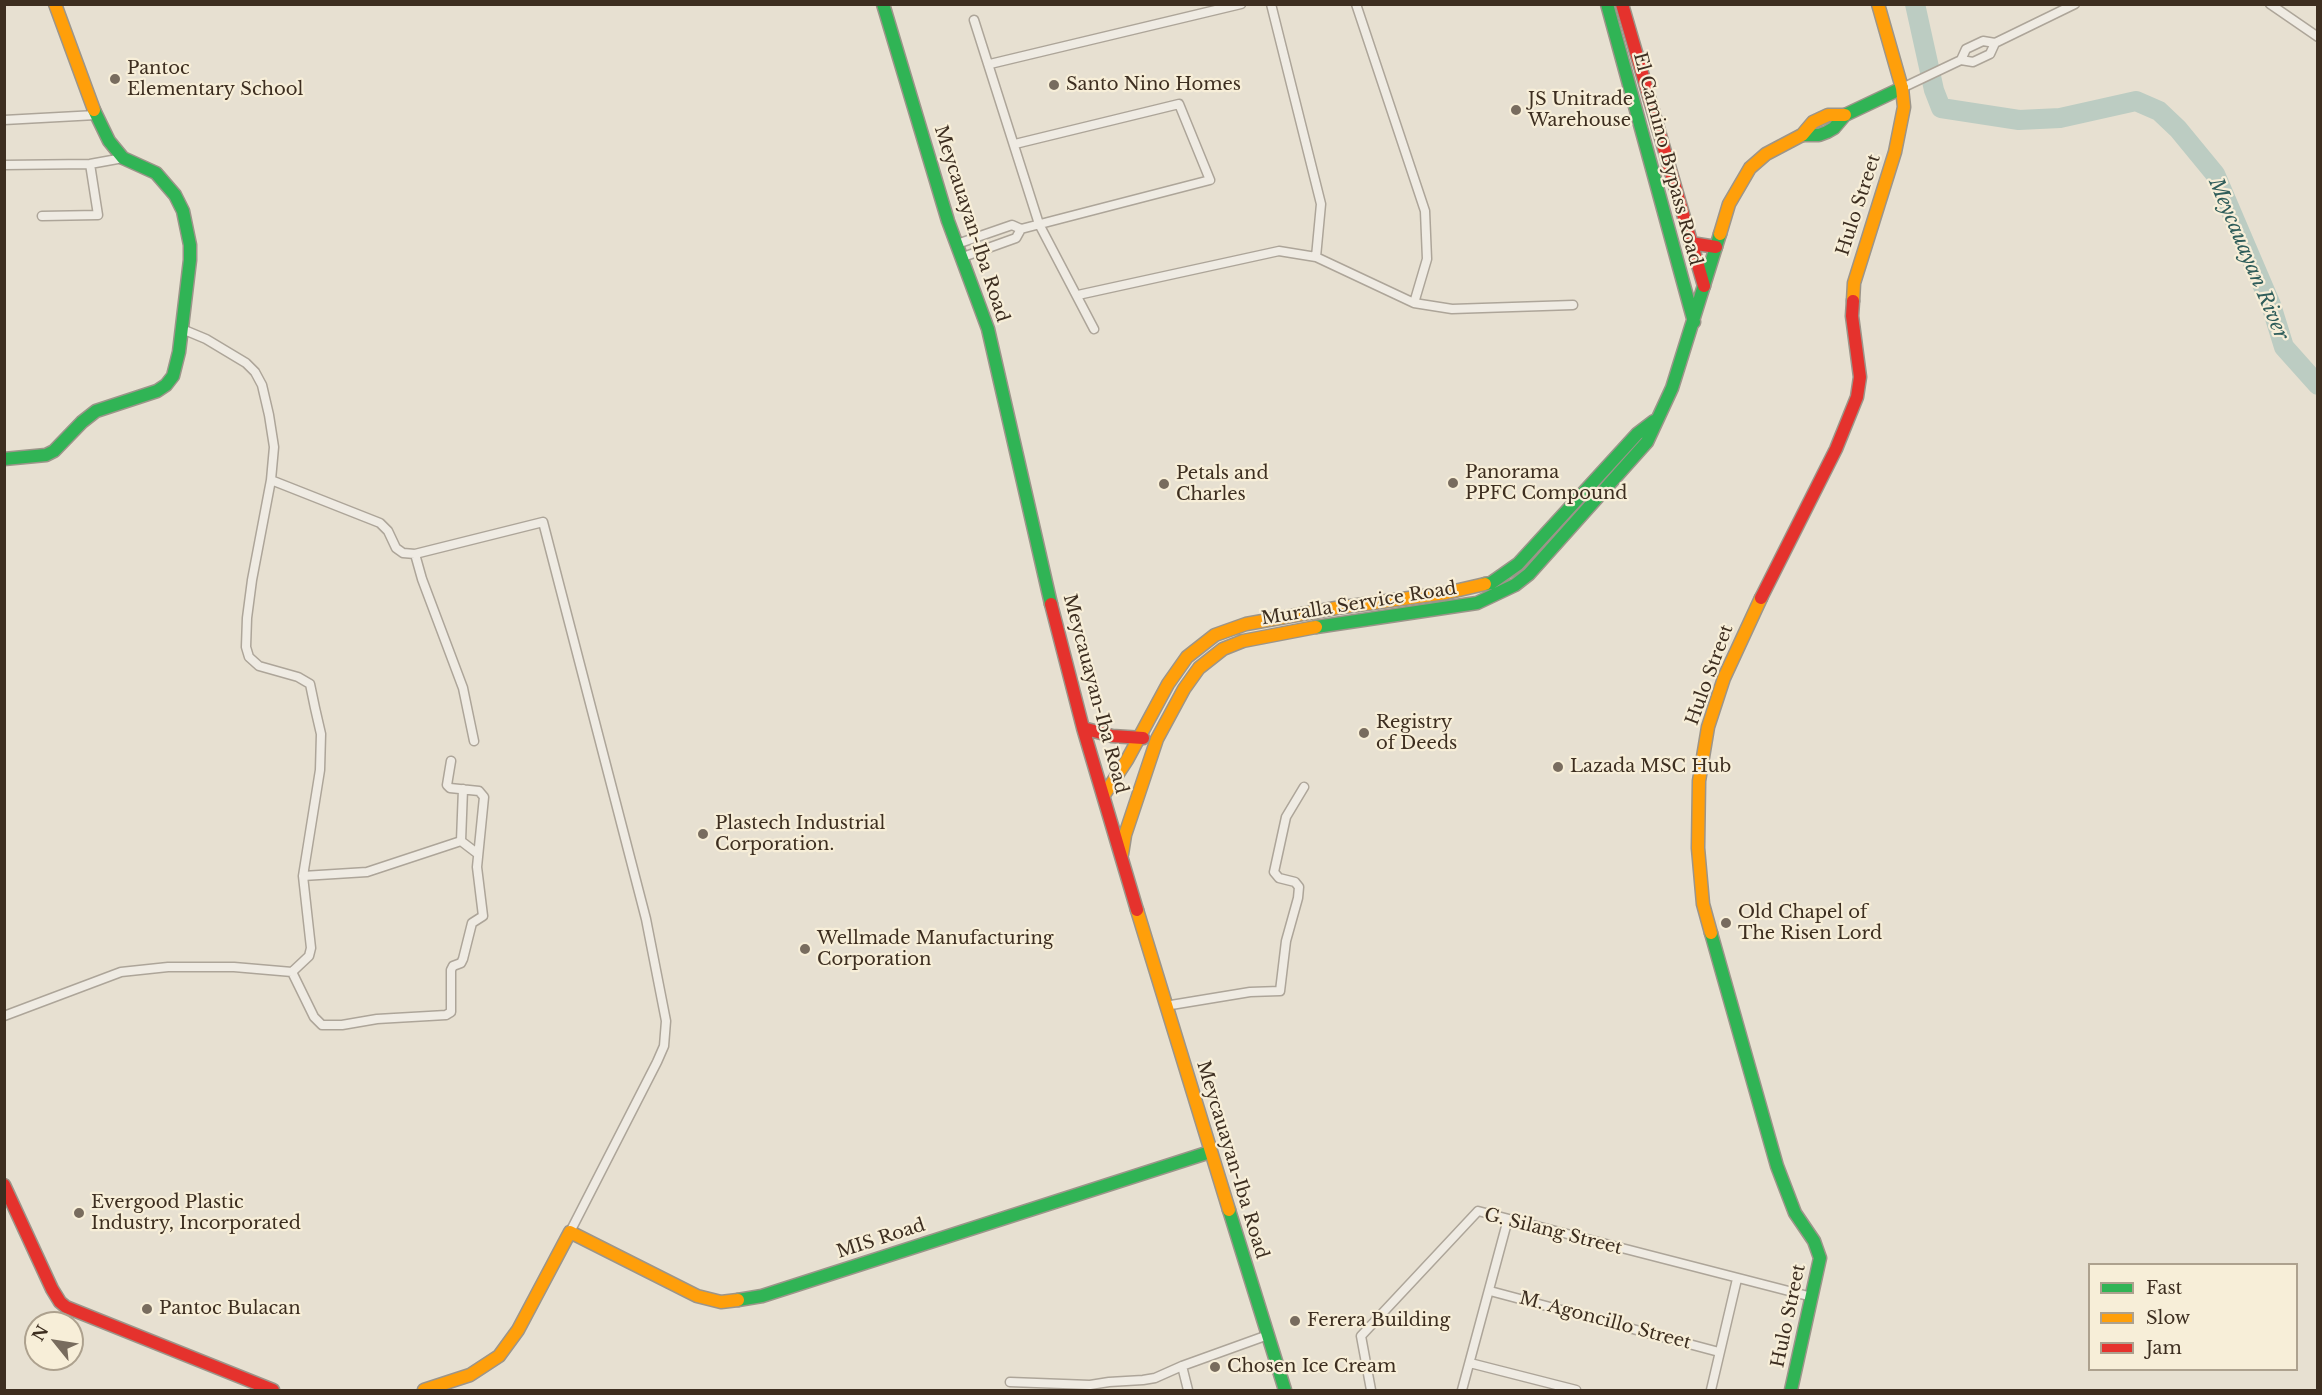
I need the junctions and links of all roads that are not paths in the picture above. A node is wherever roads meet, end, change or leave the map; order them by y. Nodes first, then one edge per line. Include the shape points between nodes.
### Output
1 (55, 4) edge
2 (883, 4) edge
3 (1241, 4) edge
4 (1271, 4) edge
5 (1356, 4) edge
6 (1607, 4) edge
7 (1622, 4) edge
8 (1878, 4) edge
9 (2075, 4) edge
10 (2270, 4) edge
11 (974, 20) dead end
12 (2318, 37) edge
13 (1995, 43) junction
14 (1634, 50) junction
15 (1620, 54) junction
16 (1961, 60) junction
17 (990, 64) junction
18 (1902, 88) junction
19 (96, 115) junction
20 (4, 120) edge
21 (1015, 144) junction
22 (123, 158) junction
23 (90, 164) junction
24 (4, 165) edge
25 (42, 216) dead end
26 (1685, 223) junction
27 (1039, 224) junction
28 (1667, 228) junction
29 (1021, 229) junction
30 (988, 233) junction
31 (1691, 243) junction
32 (957, 244) junction
33 (992, 247) junction
34 (1716, 247) junction
35 (963, 257) junction
36 (1316, 257) junction
37 (1704, 287) junction
38 (1078, 295) junction
39 (1414, 303) junction
40 (1573, 305) dead end
41 (1694, 323) junction
42 (182, 329) junction
43 (1094, 329) dead end
44 (1657, 418) junction
45 (4, 459) edge
46 (271, 480) junction
47 (415, 554) junction
48 (1083, 728) junction
49 (1139, 737) junction
50 (1157, 739) junction
51 (474, 741) dead end
52 (451, 761) dead end
53 (1304, 787) dead end
54 (463, 789) junction
55 (1104, 795) junction
56 (461, 841) junction
57 (478, 854) junction
58 (1121, 858) junction
59 (303, 876) junction
60 (292, 972) junction
61 (1165, 1006) junction
62 (4, 1016) edge
63 (1210, 1152) junction
64 (4, 1185) edge
65 (1508, 1218) junction
66 (570, 1232) junction
67 (1737, 1279) junction
68 (1490, 1291) junction
69 (1812, 1297) junction
70 (1268, 1335) junction
71 (1719, 1352) junction
72 (1470, 1363) junction
73 (1182, 1366) junction
74 (1010, 1382) dead end
75 (273, 1390) edge
76 (424, 1390) edge
77 (1188, 1390) edge
78 (1285, 1390) edge
79 (1371, 1390) edge
80 (1462, 1390) edge
81 (1576, 1390) edge
82 (1711, 1390) edge
83 (1791, 1390) edge

1 - 19 street
2 - 32 street, Meycauayan-Iba Road
3 - 17 street
4 - 36 street via 1321,204
5 - 39 street via 1425,211 1427,259
6 - 15 street, El Camino Bypass Road
7 - 14 street, El Camino Bypass Road
8 - 18 street, Hulo Street
9 - 13 street
10 - 12 street
11 - 17 street
13 - 16 street via 1983,41 1966,49
13 - 16 street via 1990,54 1973,62
14 - 15 street
14 - 26 street, El Camino Bypass Road
15 - 28 street, El Camino Bypass Road
16 - 18 street
17 - 21 street
18 - 34 street, Muralla Service Road via 1845,115 1828,115 1813,122 1802,135 1766,154 1750,168 1729,204
18 - 69 street, Hulo Street via 1900,137 1854,283 1852,316 1860,377 1857,397 1836,449 1724,678 1708,727 1700,781 1698,848 1703,904 1780,1175 1795,1213 1818,1249 1819,1267
19 - 20 street
19 - 22 street
21 - 27 street
21 - 27 street via 1179,104 1210,180
22 - 23 street
22 - 42 street via 156,173 183,210 190,260
23 - 24 street
23 - 25 street via 98,215
26 - 28 street
26 - 31 street, El Camino Bypass Road
27 - 29 street
27 - 38 street
28 - 41 street, El Camino Bypass Road
29 - 30 street via 1012,225
29 - 33 street via 1016,238
30 - 32 street
30 - 33 street
31 - 34 street
31 - 37 street, El Camino Bypass Road
32 - 35 street, Meycauayan-Iba Road
33 - 35 street
34 - 37 street, Muralla Service Road
35 - 48 street, Meycauayan-Iba Road via 988,329
36 - 38 street via 1279,251
36 - 39 street
37 - 41 street, Muralla Service Road
38 - 43 street
39 - 40 street via 1452,309
41 - 44 street, Muralla Service Road via 1672,388
42 - 45 street via 173,376 162,389 96,411 46,455
42 - 46 street via 206,339 255,372 262,385 274,447
44 - 49 street, Muralla Service Road via 1637,434 1505,575 1474,588 1258,622 1215,635 1187,657
44 - 50 street, Muralla Service Road via 1647,442 1515,585 1477,603 1273,634 1223,649 1194,675
46 - 47 street via 380,523 400,551
46 - 59 street via 252,580 246,647 249,657 259,666 310,684 321,735 320,770
47 - 51 street via 463,688
47 - 66 street via 543,522 646,919 666,1021 664,1046
48 - 49 street via 1112,736
48 - 55 street, Meycauayan-Iba Road
49 - 50 street
49 - 55 street, Muralla Service Road
50 - 58 street, Muralla Service Road
52 - 54 street via 447,785
53 - 61 street via 1286,817 1274,872 1299,887 1286,941 1280,991
54 - 56 street
54 - 57 street via 479,791 484,797
55 - 58 street, Meycauayan-Iba Road
56 - 57 street
56 - 59 street via 367,872
57 - 60 street via 483,916 472,923 463,959 453,966 451,1012 322,1025 314,1017
58 - 61 street, Meycauayan-Iba Road
59 - 60 street via 311,948 309,956
60 - 62 street via 234,967 121,972
61 - 63 street, Meycauayan-Iba Road
63 - 66 street, MIS Road via 744,1300 721,1302 697,1296
63 - 70 street, Meycauayan-Iba Road
64 - 75 street via 52,1288 66,1307
65 - 67 street, G. Silang Street
65 - 68 street
65 - 79 street, G. Silang Street via 1478,1211 1361,1336
66 - 76 street via 518,1330 499,1356 470,1375
67 - 69 street, G. Silang Street
67 - 71 street
68 - 71 street, M. Agoncillo Street
68 - 72 street
69 - 83 street, Hulo Street
70 - 73 street
70 - 78 street, Meycauayan-Iba Road
71 - 82 street
72 - 80 street
72 - 81 street
73 - 74 street via 1155,1378 1090,1385
73 - 77 street

